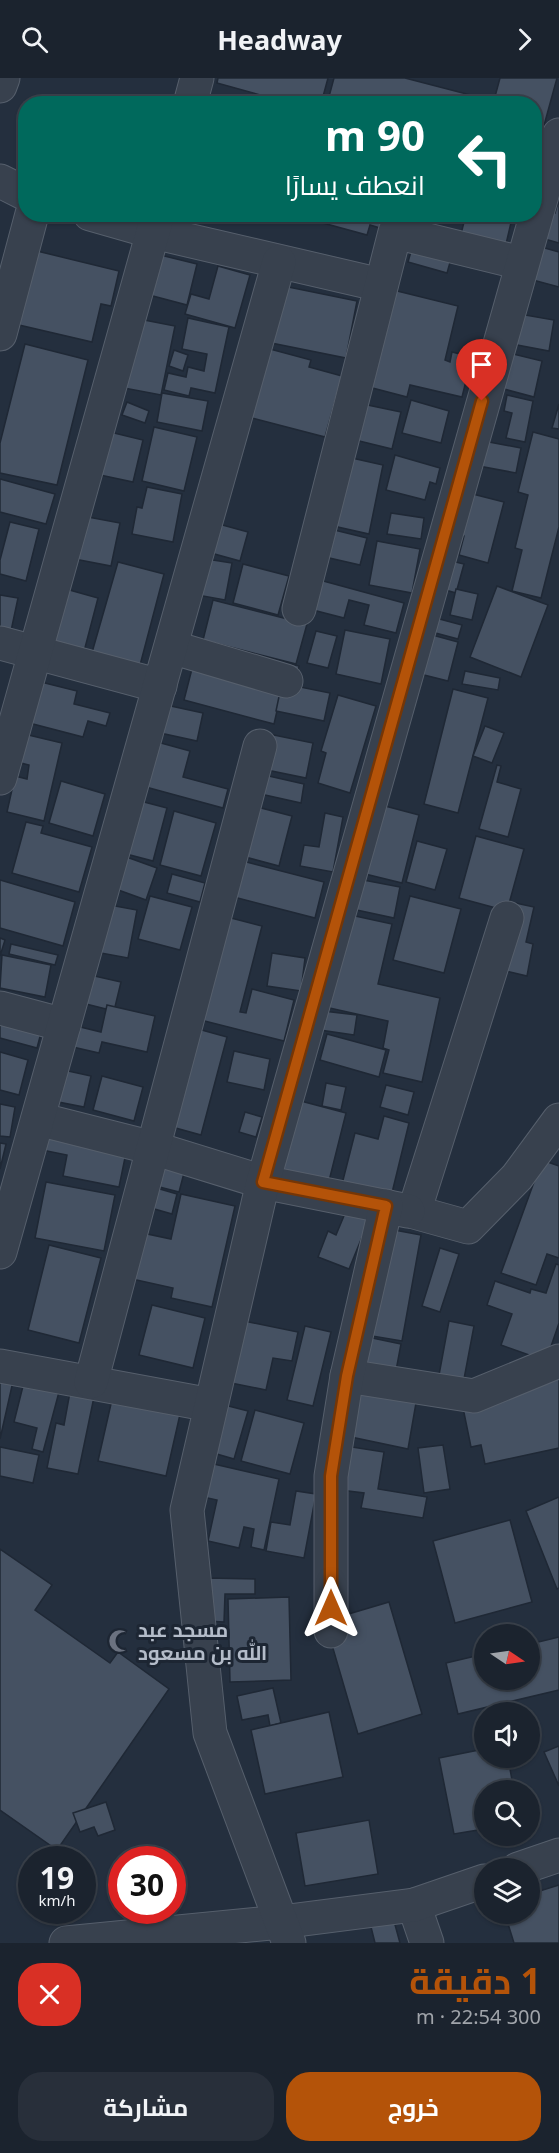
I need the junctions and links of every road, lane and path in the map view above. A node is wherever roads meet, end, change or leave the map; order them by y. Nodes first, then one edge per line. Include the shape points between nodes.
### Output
1 (3, 78) edge
2 (197, 78) edge
3 (0, 86) edge
4 (192, 96) edge
5 (559, 135) edge
6 (0, 180) edge
7 (18, 190) edge
8 (542, 192) edge
9 (30, 222) edge
10 (533, 222) edge
11 (156, 223) edge
12 (279, 262) junction
13 (521, 263) junction
14 (381, 285) junction
15 (0, 334) edge
16 (299, 609) dead end
17 (0, 643) edge
18 (171, 647) junction
19 (35, 652) junction
20 (286, 681) dead end
21 (160, 686) junction
22 (260, 746) dead end
23 (0, 778) edge
24 (507, 918) dead end
25 (0, 1008) edge
26 (64, 1025) junction
27 (38, 1119) junction
28 (559, 1120) edge
29 (153, 1148) junction
30 (263, 1182) junction
31 (400, 1209) junction
32 (0, 1252) edge
33 (559, 1361) edge
34 (0, 1366) edge
35 (347, 1376) junction
36 (91, 1382) junction
37 (211, 1405) junction
38 (332, 1631) dead end
39 (559, 1855) edge
40 (540, 1861) edge
41 (474, 1884) edge
42 (414, 1905) junction
43 (285, 1932) edge
44 (66, 1943) edge
45 (427, 1943) edge

1 - 3 street
2 - 4 street
5 - 8 street
6 - 7 street
9 - 15 street
10 - 13 street
11 - 12 street
11 - 19 street
12 - 14 street
12 - 18 street
13 - 14 street via 395,232
13 - 30 street
14 - 16 street
17 - 19 street
18 - 20 street
18 - 21 street
19 - 21 street
19 - 23 street
21 - 26 street
22 - 29 street
24 - 31 street
25 - 26 street
26 - 27 street
27 - 29 street
27 - 32 street
28 - 31 street via 517,1177 468,1227
29 - 30 street
29 - 36 street
30 - 31 street
30 - 37 street
31 - 35 street
33 - 35 street via 474,1396
34 - 36 street
35 - 38 street via 331,1476
36 - 37 street
37 - 43 street via 187,1510 210,1733
39 - 40 street
41 - 42 street
42 - 43 street
42 - 45 street
43 - 44 street

